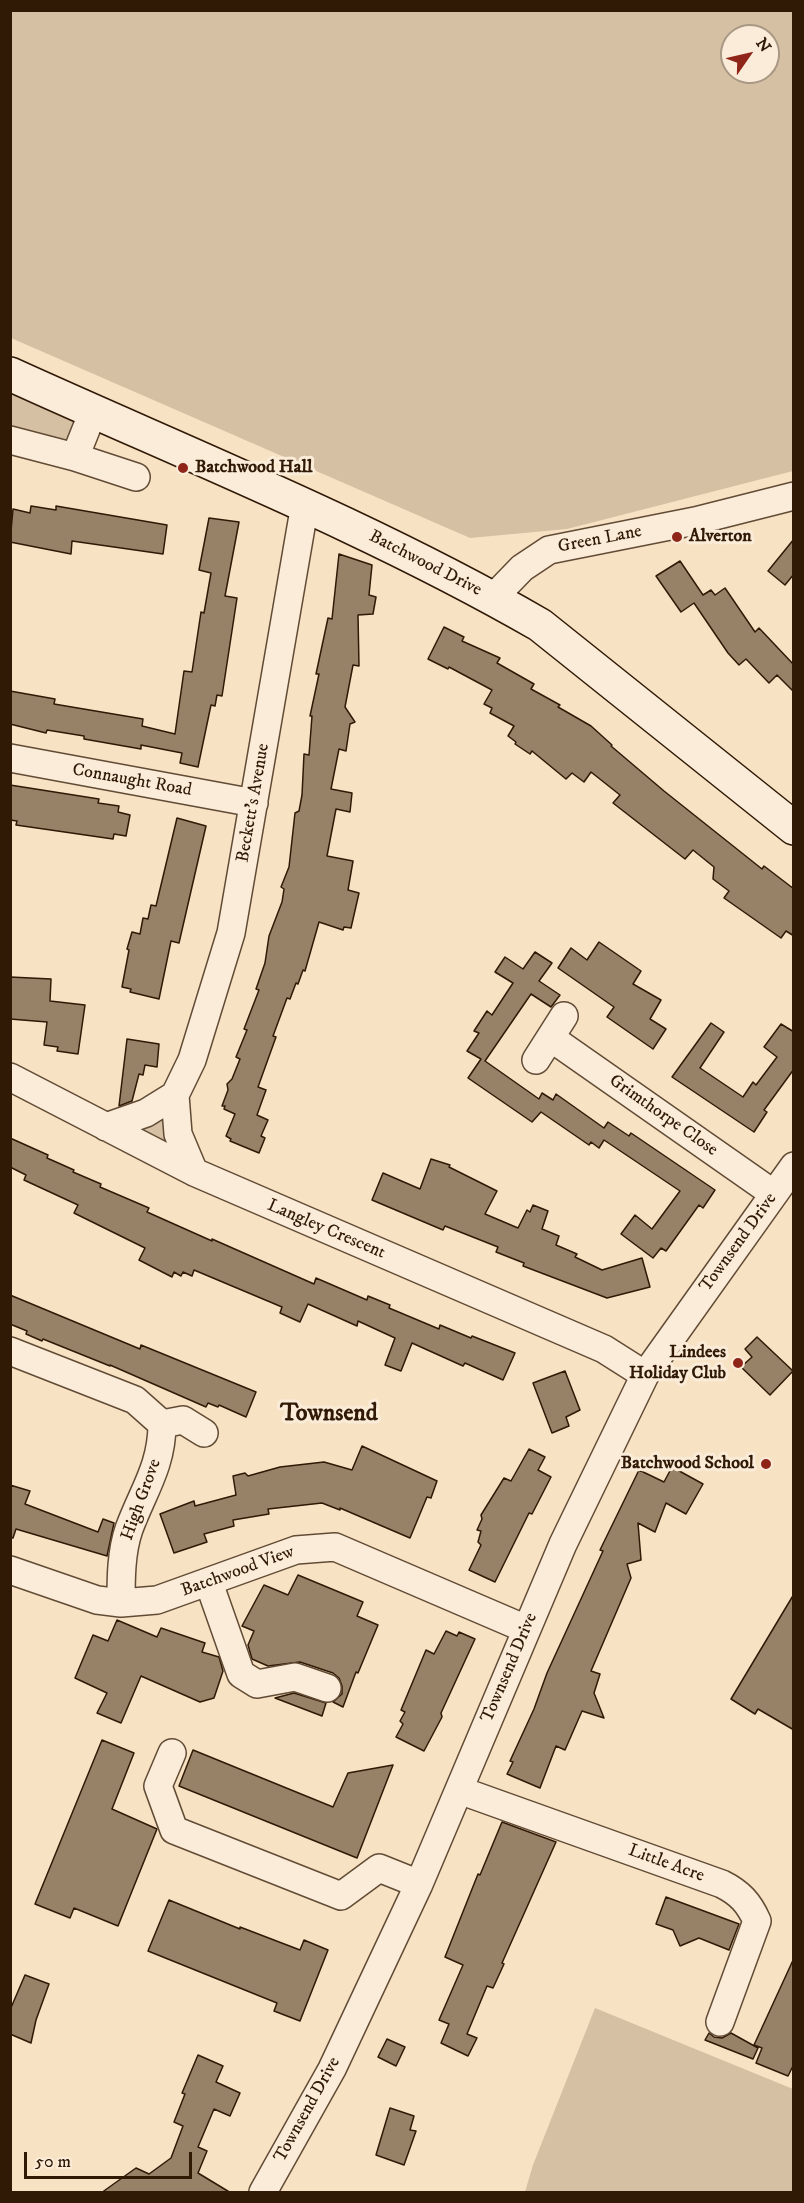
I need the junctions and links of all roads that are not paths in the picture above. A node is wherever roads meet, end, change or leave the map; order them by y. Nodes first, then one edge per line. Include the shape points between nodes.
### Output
1 (10, 374) edge
2 (93, 412) junction
3 (10, 440) edge
4 (75, 457) junction
5 (136, 477) dead end
6 (794, 496) edge
7 (305, 504) junction
8 (493, 598) junction
9 (10, 758) edge
10 (254, 803) junction
11 (794, 828) edge
12 (550, 1038) dead end
13 (10, 1077) edge
14 (175, 1095) junction
15 (106, 1127) junction
16 (794, 1166) edge
17 (194, 1172) junction
18 (774, 1194) junction
19 (10, 1351) edge
20 (645, 1375) junction
21 (162, 1424) junction
22 (204, 1433) dead end
23 (10, 1570) edge
24 (209, 1583) junction
25 (121, 1603) junction
26 (526, 1629) junction
27 (327, 1688) dead end
28 (172, 1753) dead end
29 (459, 1790) junction
30 (419, 1884) junction
31 (720, 2022) dead end
32 (263, 2193) edge

1 - 2 street, Batchwood Drive
2 - 4 street
2 - 7 street, Batchwood Drive
3 - 4 street
4 - 5 street
6 - 8 street, Green Lane via 695,521 549,550 522,568
7 - 8 street, Batchwood Drive
7 - 10 street, Beckett's Avenue
8 - 11 street, Batchwood Drive via 540,625
9 - 10 street, Connaught Road
10 - 14 street, Beckett's Avenue via 231,933 192,1060
12 - 18 street, Grimthorpe Close
13 - 15 street, Langley Crescent
14 - 15 street via 146,1113
14 - 17 street via 178,1134
15 - 17 street, Langley Crescent
16 - 18 street, Townsend Drive
17 - 20 street, Langley Crescent via 604,1349
18 - 20 street, Townsend Drive
19 - 21 street via 135,1401
20 - 26 street, Townsend Drive
21 - 22 street via 183,1420
21 - 25 street, High Grove via 156,1465 128,1531
23 - 25 street, Batchwood View via 97,1600
24 - 25 street, Batchwood View via 157,1600
24 - 26 street, Batchwood View via 296,1550 334,1547
24 - 27 street via 241,1674 257,1684 295,1677
26 - 29 street, Townsend Drive
28 - 30 street via 158,1786 174,1830 341,1896 379,1868
29 - 30 street, Townsend Drive
29 - 31 street, Little Acre via 739,1893 757,1921
30 - 32 street, Townsend Drive via 332,2069

